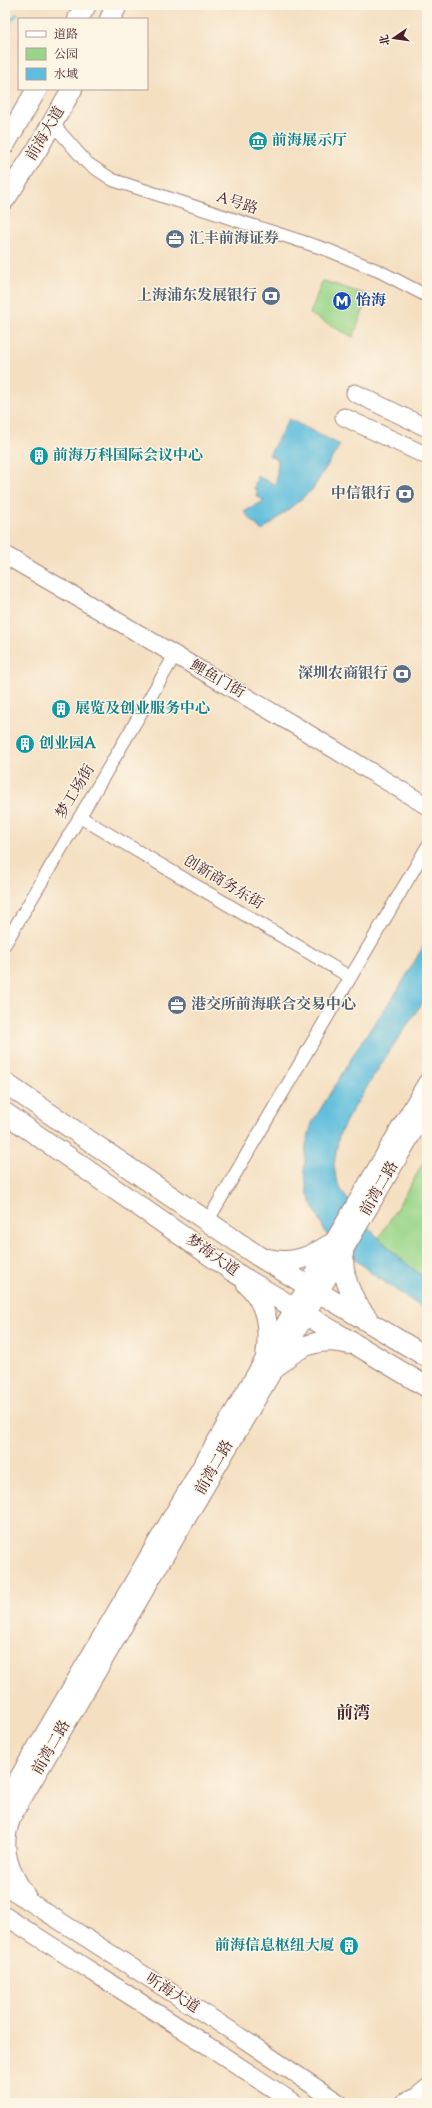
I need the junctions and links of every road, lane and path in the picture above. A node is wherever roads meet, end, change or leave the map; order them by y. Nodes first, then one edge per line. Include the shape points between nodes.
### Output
1 (86, 5) edge
2 (117, 5) edge
3 (79, 18) edge
4 (110, 18) edge
5 (36, 90) edge
6 (71, 90) edge
7 (52, 123) junction
8 (5, 144) edge
9 (6, 196) edge
10 (427, 296) edge
11 (355, 393) dead end
12 (344, 417) dead end
13 (427, 428) edge
14 (427, 456) edge
15 (5, 556) edge
16 (175, 655) junction
17 (427, 806) edge
18 (80, 817) junction
19 (427, 847) edge
20 (5, 944) edge
21 (350, 977) junction
22 (427, 1082) edge
23 (5, 1083) edge
24 (427, 1109) edge
25 (5, 1113) edge
26 (361, 1208) junction
27 (207, 1222) junction
28 (337, 1248) junction
29 (258, 1256) junction
30 (234, 1272) junction
31 (312, 1289) junction
32 (299, 1312) junction
33 (382, 1330) junction
34 (356, 1346) junction
35 (427, 1356) edge
36 (269, 1364) junction
37 (427, 1387) edge
38 (9, 1807) edge
39 (5, 1829) edge
40 (5, 1886) edge
41 (31, 1902) junction
42 (8, 1920) edge
43 (427, 2088) edge
44 (427, 2092) edge
45 (294, 2103) edge
46 (339, 2103) edge
47 (403, 2103) edge
48 (419, 2103) edge

1 - 3 main road
2 - 4 main road
5 - 8 main road, 前海大道
6 - 7 main road, 前海大道
7 - 9 main road, 前海大道
7 - 10 street, A号路 via 87,163 112,180 328,250 381,272
11 - 13 street
12 - 14 street
15 - 16 street, 鲤鱼门街
16 - 17 street, 鲤鱼门街
16 - 18 street, 梦工场街
18 - 20 street, 梦工场街
18 - 21 street, 创新商务东街
19 - 21 street
21 - 27 street
22 - 26 street, 前湾二路
23 - 27 main road, 梦海大道
24 - 26 street, 前湾二路
25 - 30 main road, 梦海大道
26 - 28 street, 前湾二路
27 - 29 main road, 梦海大道
28 - 29 main road via 301,1260 282,1262
28 - 31 street, 前湾二路
28 - 33 main road via 350,1291 360,1310
29 - 31 main road, 梦海大道
30 - 32 main road, 梦海大道
30 - 36 main road via 253,1290 265,1313
31 - 32 street, 前湾二路
31 - 33 main road, 梦海大道
32 - 34 main road, 梦海大道
32 - 36 street, 前湾二路
33 - 35 main road, 梦海大道
34 - 36 main road via 341,1342 309,1344
34 - 37 main road, 梦海大道
36 - 38 street, 前湾二路
38 - 39 street, 前湾二路
38 - 41 street via 6,1841 8,1862
40 - 41 street, 听海大道
41 - 46 street, 听海大道
42 - 45 street, 听海大道 via 214,2048
43 - 47 street
44 - 48 street

